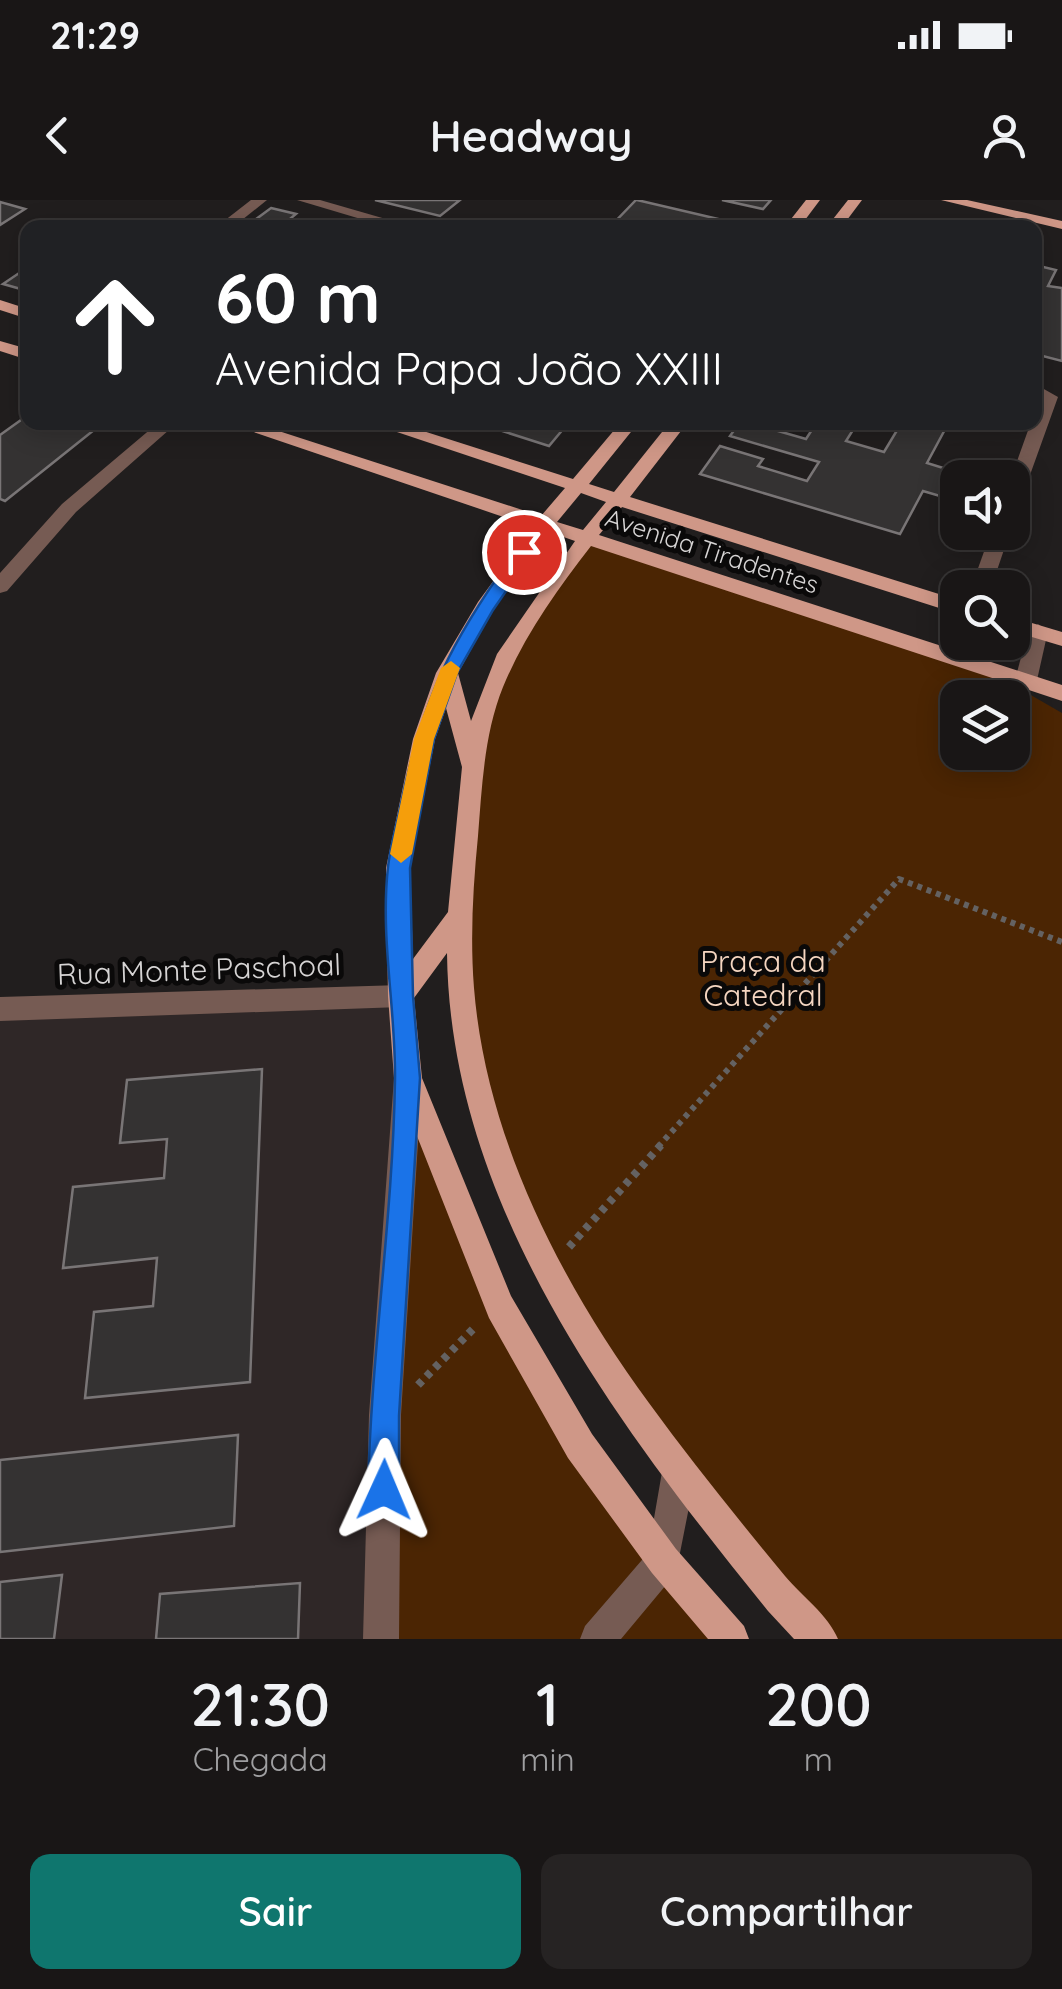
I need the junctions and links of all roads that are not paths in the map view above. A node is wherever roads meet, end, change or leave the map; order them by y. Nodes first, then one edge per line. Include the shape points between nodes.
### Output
1 (260, 200) edge
2 (304, 200) edge
3 (854, 200) edge
4 (948, 200) edge
5 (1024, 200) edge
6 (1062, 208) edge
7 (233, 220) edge
8 (380, 220) edge
9 (838, 220) edge
10 (1062, 224) edge
11 (1042, 392) edge
12 (1042, 419) edge
13 (161, 430) edge
14 (256, 430) edge
15 (400, 430) edge
16 (624, 430) edge
17 (674, 430) edge
18 (1038, 430) edge
19 (1027, 460) edge
20 (578, 486) junction
21 (620, 499) junction
22 (544, 525) junction
23 (588, 540) junction
24 (0, 586) edge
25 (940, 601) edge
26 (1030, 629) edge
27 (1038, 631) junction
28 (1062, 639) edge
29 (978, 660) edge
30 (979, 665) junction
31 (448, 673) junction
32 (1026, 680) joint
33 (1030, 681) edge
34 (1062, 692) edge
35 (472, 768) junction
36 (459, 916) junction
37 (401, 996) junction
38 (0, 1009) edge
39 (408, 1078) junction
40 (679, 1472) junction
41 (664, 1561) junction
42 (382, 1639) edge
43 (598, 1639) edge
44 (732, 1639) edge
45 (820, 1639) edge

1 - 7 street
2 - 8 street
3 - 9 main road
4 - 10 main road
5 - 6 main road
11 - 12 street via 1049,398
13 - 24 street via 69,508
14 - 22 main road, Avenida Tiradentes
15 - 20 main road, Avenida Tiradentes
16 - 20 main road
17 - 21 main road
18 - 19 street
20 - 21 main road, Avenida Tiradentes
20 - 22 main road
21 - 23 main road
21 - 25 main road, Avenida Tiradentes
22 - 23 main road, Avenida Tiradentes
22 - 31 main road
23 - 30 main road, Avenida Tiradentes
23 - 35 main road via 525,627 492,688
26 - 27 main road
27 - 28 main road
27 - 32 street
29 - 30 street
30 - 32 main road, Avenida Tiradentes
31 - 35 main road
31 - 37 main road via 424,739 398,868
33 - 34 main road, Avenida Tiradentes
35 - 36 main road
36 - 37 main road
36 - 40 main road via 463,1010 509,1185 549,1269
37 - 38 street, Rua Monte Paschoal
37 - 39 main road
39 - 41 main road via 500,1306 580,1446
39 - 42 street via 384,1416
40 - 41 street
40 - 45 main road
41 - 43 street
41 - 44 main road

